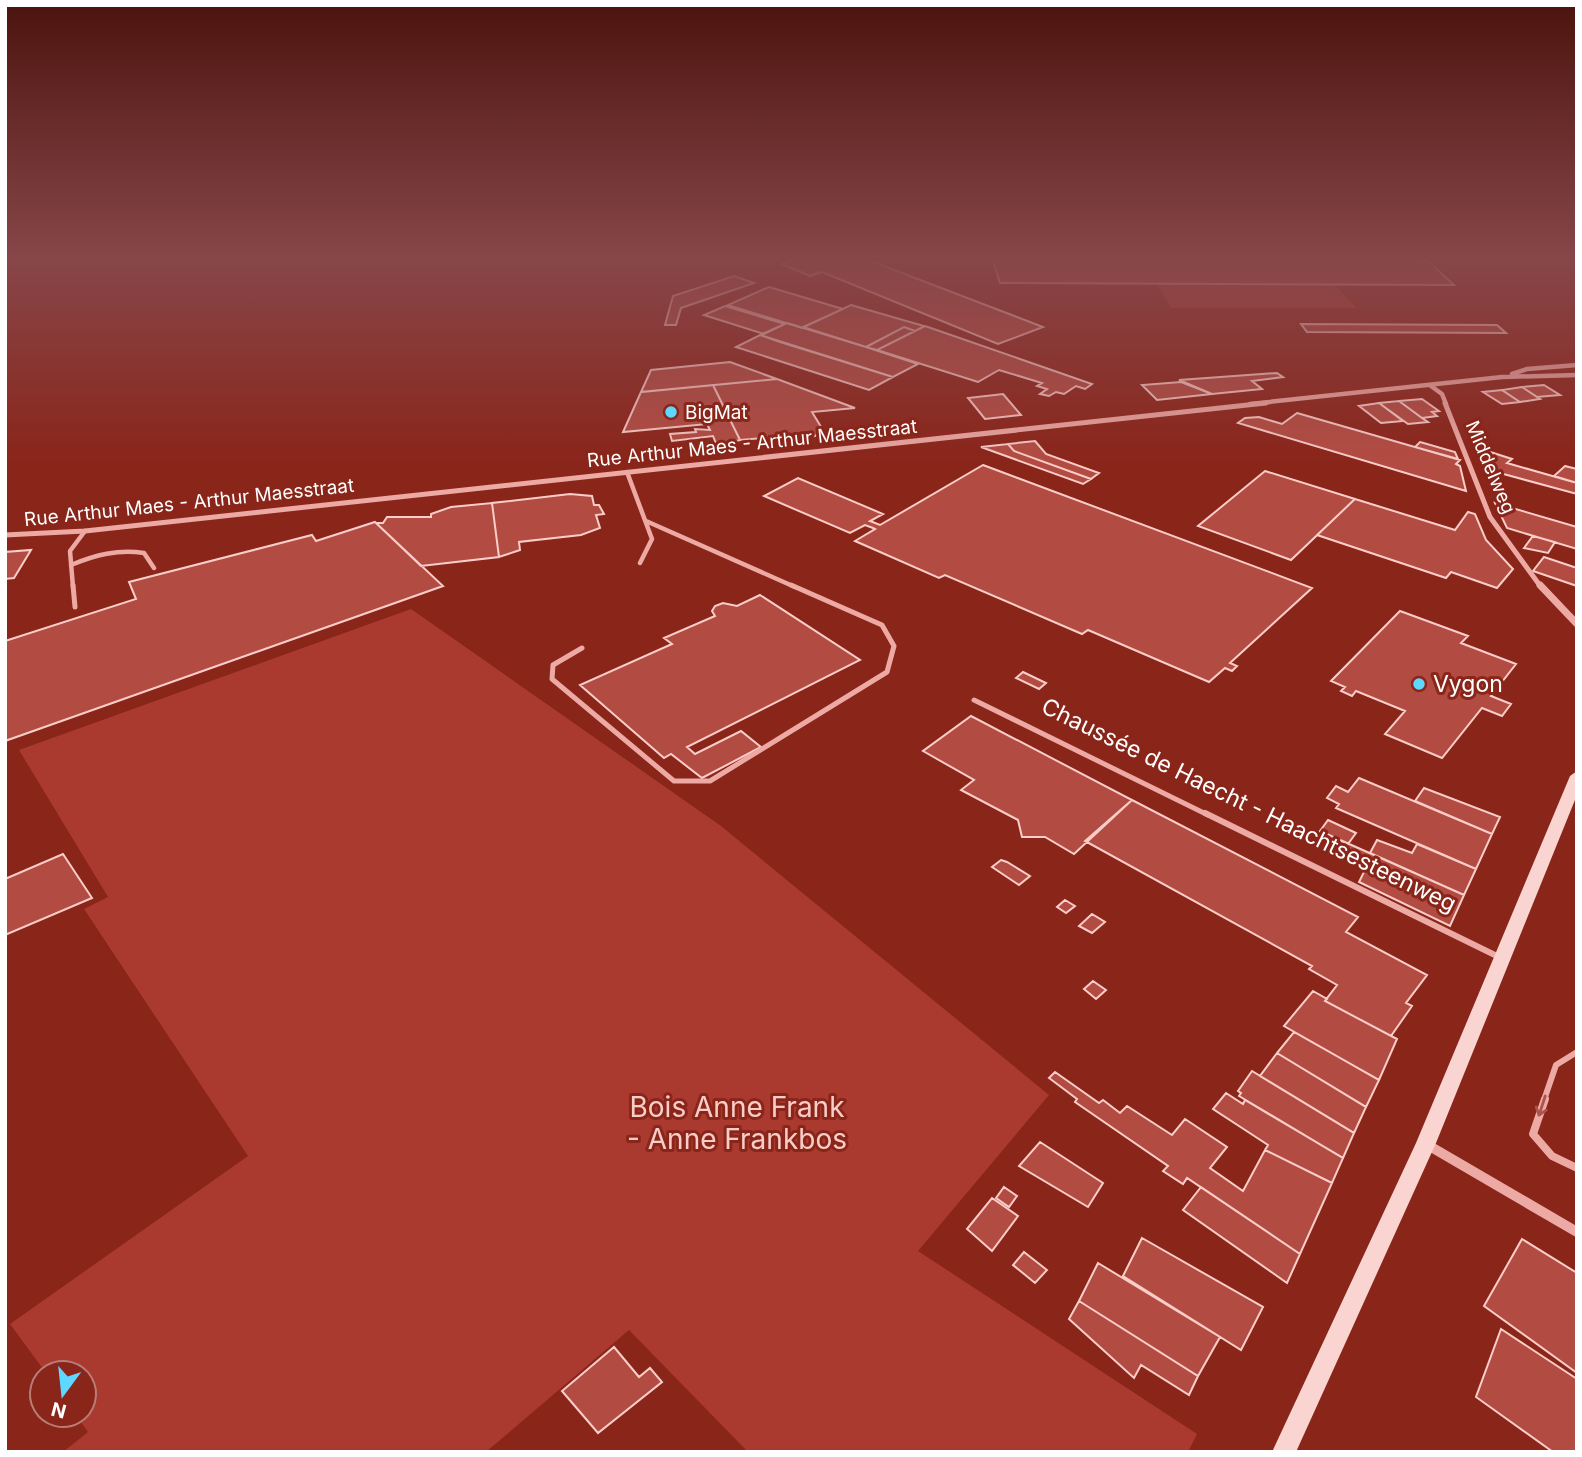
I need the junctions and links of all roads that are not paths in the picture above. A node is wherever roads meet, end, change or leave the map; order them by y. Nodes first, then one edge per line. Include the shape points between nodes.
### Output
1 (1577, 365) edge
2 (1577, 375) edge
3 (1503, 377) junction
4 (1431, 386) junction
5 (627, 472) junction
6 (646, 521) junction
7 (85, 531) junction
8 (5, 535) edge
9 (640, 563) dead end
10 (71, 565) junction
11 (154, 568) dead end
12 (75, 607) dead end
13 (1577, 624) edge
14 (582, 648) dead end
15 (974, 700) dead end
16 (1577, 776) edge
17 (1501, 958) junction
18 (1577, 1052) edge
19 (1426, 1143) junction
20 (1577, 1168) edge
21 (1577, 1232) edge
22 (1284, 1452) edge

1 - 3 street, Rue Arthur Maes - Arthur Maesstraat via 1527,369
2 - 3 street, Rue Arthur Maes - Arthur Maesstraat
3 - 4 street, Rue Arthur Maes - Arthur Maesstraat
4 - 5 street, Rue Arthur Maes - Arthur Maesstraat
4 - 13 street, Middelweg via 1442,394 1490,517 1542,588
5 - 6 lane
5 - 7 street, Rue Arthur Maes - Arthur Maesstraat
6 - 9 lane via 652,539
6 - 14 lane via 882,625 894,646 887,672 710,782 674,781 552,679 553,665
7 - 8 street, Rue Arthur Maes - Arthur Maesstraat
7 - 10 lane via 70,551
10 - 11 lane via 102,553 131,550 144,553
10 - 12 lane
15 - 17 lane, Chaussée de Haecht - Haachtsesteenweg
16 - 17 main road
17 - 19 main road
18 -> 20 lane via 1556,1065 1533,1134 1552,1156
19 - 21 street
19 - 22 main road

